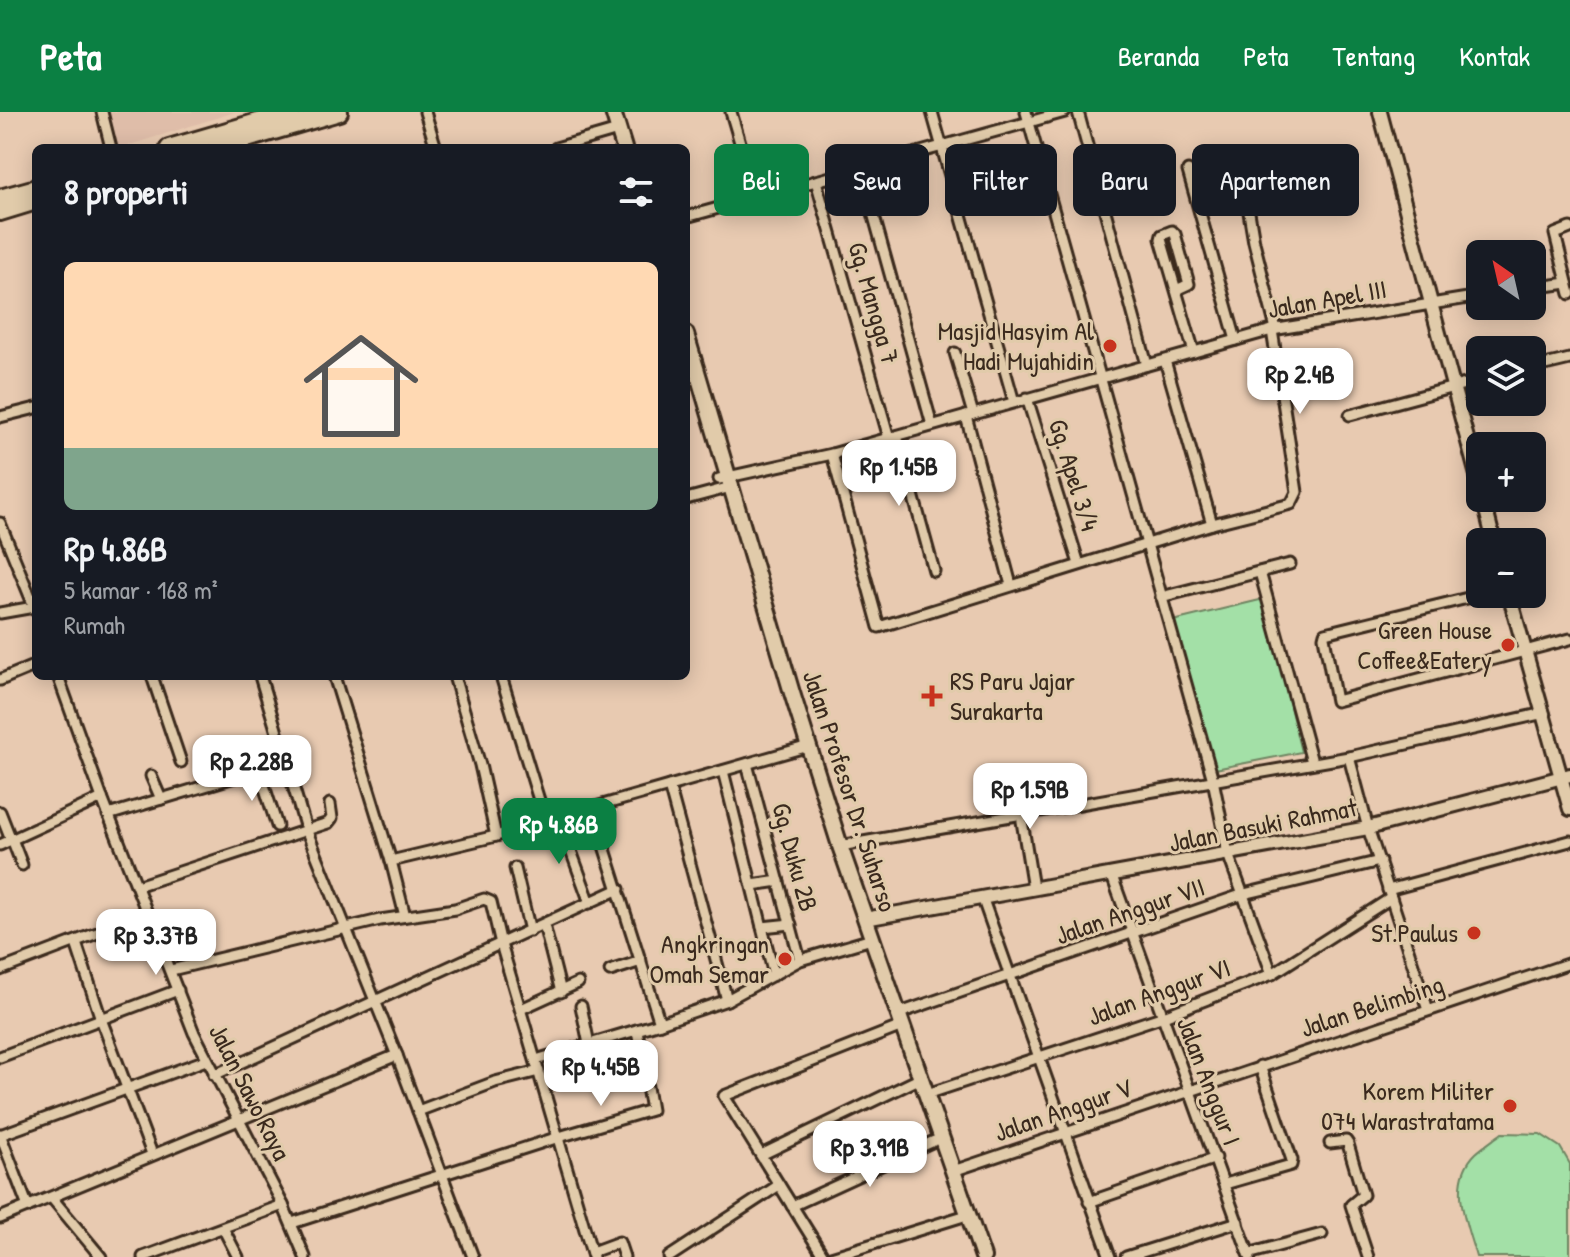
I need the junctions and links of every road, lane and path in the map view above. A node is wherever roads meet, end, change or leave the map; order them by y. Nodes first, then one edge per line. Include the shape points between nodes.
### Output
1 (102, 112) edge
2 (292, 112) edge
3 (339, 112) edge
4 (425, 112) edge
5 (613, 112) edge
6 (620, 112) edge
7 (731, 112) edge
8 (932, 112) edge
9 (1065, 112) edge
10 (1078, 112) edge
11 (1380, 112) edge
12 (1027, 117) edge
13 (618, 130) junction
14 (110, 144) edge
15 (183, 144) edge
16 (230, 144) edge
17 (435, 144) edge
18 (570, 144) edge
19 (623, 144) edge
20 (630, 144) edge
21 (740, 144) edge
22 (942, 146) junction
23 (1188, 171) dead end
24 (816, 181) junction
25 (809, 183) edge
26 (32, 189) edge
27 (0, 198) edge
28 (32, 202) edge
29 (714, 209) edge
30 (0, 212) edge
31 (690, 216) edge
32 (874, 216) edge
33 (1250, 216) edge
34 (1570, 228) edge
35 (1567, 283) junction
36 (1546, 286) edge
37 (1176, 290) junction
38 (1570, 294) edge
39 (1466, 298) edge
40 (1433, 303) junction
41 (1274, 330) junction
42 (1236, 340) junction
43 (690, 349) edge
44 (1194, 352) junction
45 (955, 353) dead end
46 (1570, 359) edge
47 (1166, 364) dead end
48 (1147, 365) junction
49 (1546, 365) edge
50 (690, 372) edge
51 (1101, 376) junction
52 (1466, 383) edge
53 (1455, 386) junction
54 (1027, 398) junction
55 (1014, 402) junction
56 (32, 409) edge
57 (970, 415) junction
58 (1350, 415) dead end
59 (0, 417) edge
60 (932, 425) junction
61 (1466, 432) edge
62 (893, 437) junction
63 (832, 454) junction
64 (725, 483) junction
65 (690, 497) edge
66 (0, 523) edge
67 (1212, 524) junction
68 (4, 544) edge
69 (1146, 544) junction
70 (1079, 564) junction
71 (1290, 564) dead end
72 (934, 571) dead end
73 (1260, 572) junction
74 (1011, 585) junction
75 (1161, 597) junction
76 (1466, 598) edge
77 (32, 603) edge
78 (1513, 608) edge
79 (32, 609) edge
80 (0, 613) edge
81 (1570, 639) edge
82 (1526, 650) junction
83 (32, 667) edge
84 (0, 680) edge
85 (59, 680) edge
86 (153, 680) edge
87 (261, 680) edge
88 (335, 680) edge
89 (455, 680) edge
90 (502, 680) edge
91 (1544, 713) junction
92 (805, 747) junction
93 (1349, 757) junction
94 (181, 762) dead end
95 (285, 762) junction
96 (1312, 762) junction
97 (747, 764) junction
98 (259, 770) junction
99 (723, 771) junction
100 (151, 776) dead end
101 (1565, 776) edge
102 (1213, 780) junction
103 (669, 786) junction
104 (102, 798) junction
105 (161, 799) junction
106 (330, 804) dead end
107 (592, 808) junction
108 (1570, 809) edge
109 (0, 812) edge
110 (108, 815) junction
111 (1021, 815) junction
112 (559, 818) junction
113 (546, 823) junction
114 (277, 826) dead end
115 (1368, 828) junction
116 (306, 829) junction
117 (496, 836) junction
118 (11, 840) junction
119 (1570, 841) edge
120 (0, 845) edge
121 (840, 846) junction
122 (1228, 854) junction
123 (391, 861) junction
124 (1380, 861) junction
125 (22, 865) dead end
126 (515, 868) dead end
127 (1112, 876) junction
128 (779, 881) junction
129 (752, 885) junction
130 (137, 886) junction
131 (1033, 888) junction
132 (619, 889) junction
133 (1244, 894) junction
134 (1390, 894) junction
135 (982, 897) junction
136 (590, 903) junction
137 (147, 914) junction
138 (405, 916) junction
139 (862, 920) junction
140 (791, 924) junction
141 (544, 925) junction
142 (762, 927) junction
143 (346, 928) junction
144 (530, 931) junction
145 (1132, 935) junction
146 (868, 940) junction
147 (76, 943) junction
148 (501, 944) junction
149 (800, 960) junction
150 (641, 961) junction
151 (1570, 963) edge
152 (0, 970) edge
153 (171, 970) junction
154 (610, 971) dead end
155 (1272, 974) junction
156 (774, 975) junction
157 (1009, 977) junction
158 (578, 983) dead end
159 (178, 990) junction
160 (561, 992) junction
161 (375, 999) junction
162 (727, 1000) junction
163 (581, 1006) dead end
164 (521, 1009) junction
165 (1428, 1010) junction
166 (1161, 1017) junction
167 (101, 1019) junction
168 (660, 1023) junction
169 (898, 1023) junction
170 (637, 1030) junction
171 (589, 1044) junction
172 (397, 1055) junction
173 (0, 1057) edge
174 (1038, 1057) junction
175 (206, 1060) junction
176 (536, 1060) junction
177 (1260, 1066) junction
178 (539, 1071) junction
179 (214, 1075) junction
180 (918, 1080) junction
181 (128, 1088) junction
182 (1188, 1091) junction
183 (927, 1094) junction
184 (418, 1111) junction
185 (241, 1121) junction
186 (0, 1134) edge
187 (1065, 1134) junction
188 (559, 1137) junction
189 (934, 1141) junction
190 (1330, 1143) dead end
191 (152, 1154) junction
192 (761, 1155) junction
193 (1216, 1158) junction
194 (953, 1171) junction
195 (441, 1175) junction
196 (1225, 1184) junction
197 (779, 1185) junction
198 (52, 1198) junction
199 (1089, 1202) junction
200 (283, 1205) junction
201 (792, 1206) junction
202 (28, 1207) junction
203 (964, 1216) junction
204 (0, 1218) edge
205 (1238, 1222) junction
206 (292, 1223) junction
207 (223, 1228) junction
208 (1322, 1234) dead end
209 (593, 1254) edge
210 (851, 1254) edge
211 (1249, 1255) edge
212 (101, 1257) edge
213 (143, 1257) edge
214 (238, 1257) edge
215 (305, 1257) edge
216 (473, 1257) edge
217 (624, 1257) edge
218 (669, 1257) edge
219 (824, 1257) edge
220 (831, 1257) edge
221 (975, 1257) edge
222 (983, 1257) edge
223 (1110, 1257) edge
224 (1126, 1257) edge
225 (1368, 1257) edge

1 - 14 street
2 - 15 highway
3 - 16 highway
4 - 17 street
5 - 13 main road
6 - 20 main road
7 - 21 street
8 - 22 street
9 - 12 street
10 - 48 street
11 - 40 street
12 - 22 street
12 - 51 street
13 - 18 street
13 - 19 main road
22 - 24 street
22 - 55 street
23 - 42 street
24 - 25 street
24 - 62 street, Gg. Mangga 7
26 - 27 highway
28 - 30 highway
29 - 31 street
32 - 60 street
33 - 41 street
34 - 35 street via 1555,234
35 - 36 street
35 - 38 street
37 - 37 street via 1161,239 1172,231 1189,284
37 - 44 street
39 - 40 street, Jalan Apel III
40 - 41 street, Jalan Apel III
40 - 53 street
41 - 42 street, Jalan Apel III
41 - 67 street via 1296,499 1287,506
42 - 44 street, Jalan Apel III
43 - 64 main road, Jalan Profesor Dr. Suharso
44 - 48 street, Jalan Apel III
45 - 57 street
46 - 49 street
47 - 67 street
48 - 51 street, Jalan Apel III
50 - 64 main road, Jalan Profesor Dr. Suharso
51 - 54 street, Jalan Apel III
51 - 69 street
52 - 53 street
53 - 58 street
53 - 61 street
54 - 55 street, Jalan Apel III
54 - 70 street, Gg. Apel 3/4
55 - 57 street, Jalan Apel III
56 - 59 street
57 - 60 street, Jalan Apel III
57 - 74 street
60 - 62 street, Jalan Apel III
62 - 63 street, Jalan Apel III
62 - 72 street, Gg. Mangga 7
63 - 64 street, Jalan Apel III
63 - 74 street via 879,627
64 - 65 street, Jalan Apel III
64 - 92 main road, Jalan Profesor Dr. Suharso
66 - 68 street
67 - 69 street
68 - 77 street
69 - 70 street
69 - 75 street
70 - 74 street
71 - 73 street
73 - 75 street
73 - 96 street
75 - 102 street
76 - 82 street via 1325,633 1336,701
78 - 82 street
79 - 80 street
81 - 82 street
82 - 91 street
83 - 84 street
85 - 104 street, Jalan Sawo Raya
86 - 94 street
87 - 95 street
88 - 123 street
89 - 117 street
90 - 113 street
91 - 93 street
91 - 101 street
92 - 97 street
92 - 121 main road, Jalan Profesor Dr. Suharso
92 - 139 main road, Jalan Profesor Dr. Suharso
93 - 96 street
93 - 115 street
95 - 98 street
95 - 116 street
96 - 102 street
97 - 99 street
97 - 128 street, Gg. Duku 2B
98 - 105 street
98 - 114 street
99 - 103 street
99 - 129 street
100 - 105 street
101 - 108 street
101 - 115 street, Jalan Basuki Rahmat
102 - 111 street
102 - 122 street
103 - 107 street
103 - 162 street
104 - 110 street, Jalan Sawo Raya
104 - 118 street
105 - 110 street
106 - 116 street via 331,821
107 - 112 street
107 - 132 street
109 - 118 street
110 - 130 street, Jalan Sawo Raya
111 - 121 street
111 - 131 street
112 - 113 street
112 - 136 street
113 - 117 street
115 - 122 street, Jalan Basuki Rahmat
115 - 124 street
116 - 130 street
116 - 143 street
117 - 123 street
118 - 120 street
118 - 125 street
119 - 134 street, Jalan Anggur VI
121 - 139 main road, Jalan Profesor Dr. Suharso
122 - 127 street, Jalan Basuki Rahmat
122 - 133 street
123 - 138 street
124 - 133 street, Jalan Anggur VII
124 - 134 street
126 - 144 street
127 - 131 street, Jalan Basuki Rahmat
127 - 145 street, Jalan Anggur I
128 - 129 street
128 - 140 street, Gg. Duku 2B
129 - 142 street
130 - 137 street, Jalan Sawo Raya
131 - 135 street, Jalan Basuki Rahmat
132 - 136 street
132 - 150 street
133 - 145 street, Jalan Anggur VII
133 - 155 street
134 - 155 street, Jalan Anggur VI
134 - 165 street
135 - 139 street, Jalan Basuki Rahmat
135 - 157 street
136 - 141 street
137 - 147 street
137 - 153 street, Jalan Sawo Raya
138 - 143 street
138 - 148 street via 488,900
139 - 146 main road, Jalan Profesor Dr. Suharso
140 - 142 street
140 - 149 street, Gg. Duku 2B
141 - 144 street
141 - 160 street
142 - 156 street
143 - 153 street
143 - 161 street
144 - 148 street
145 - 157 street, Jalan Anggur VII
145 - 166 street, Jalan Anggur I
146 - 149 street
146 - 169 main road, Jalan Profesor Dr. Suharso
147 - 152 street
147 - 167 street
148 - 161 street
148 - 164 street
149 - 156 street
150 - 154 street
150 - 168 street
151 - 165 street, Jalan Belimbing
153 - 159 street, Jalan Sawo Raya
155 - 166 street, Jalan Anggur VI
156 - 162 street
157 - 169 street, Jalan Anggur VII
157 - 174 street
158 - 160 street
159 - 167 street
159 - 175 street, Jalan Sawo Raya
160 - 164 street
161 - 172 street
161 - 179 street
162 - 168 street
163 - 171 street
164 - 176 street
165 - 177 street, Jalan Belimbing
166 - 174 street, Jalan Anggur VI
166 - 182 street, Jalan Anggur I
167 - 173 street
167 - 181 street
168 - 170 street
169 - 180 main road, Jalan Profesor Dr. Suharso
169 - 192 street, Jalan Anggur VII via 726,1094 724,1100
170 - 171 street
170 - 188 street via 651,1110
171 - 176 street
172 - 184 street
172 - 185 street
174 - 183 street, Jalan Anggur VI
174 - 187 street
175 - 179 street, Jalan Sawo Raya
175 - 181 street
176 - 178 street
177 - 182 street, Jalan Belimbing
177 - 196 street via 1291,1165
178 - 184 street
178 - 188 street
179 - 185 street, Jalan Sawo Raya
180 - 183 main road, Jalan Profesor Dr. Suharso
180 - 189 main road, Jalan Profesor Dr. Suharso
180 - 192 street
181 - 186 street
181 - 191 street
182 - 187 street, Jalan Anggur V
182 - 193 street, Jalan Anggur I
183 - 194 main road, Jalan Profesor Dr. Suharso
184 - 195 street
185 - 191 street
185 - 200 street, Jalan Sawo Raya
186 - 202 street
187 - 194 street, Jalan Anggur V
187 - 199 street
188 - 195 street
188 - 209 street
189 - 201 street
189 - 203 main road, Jalan Profesor Dr. Suharso
190 - 225 street via 1348,1144 1363,1195 1351,1205
191 - 198 street
192 - 197 street
193 - 196 street, Jalan Anggur I
193 - 199 street
194 - 203 main road, Jalan Profesor Dr. Suharso
195 - 206 street
195 - 216 street
196 - 205 street, Jalan Anggur I
197 - 201 street
197 - 218 street
198 - 202 street
198 - 212 street
199 - 223 street
200 - 206 street, Jalan Sawo Raya
200 - 207 street
201 - 219 street
202 - 204 street
203 - 210 street
203 - 221 main road, Jalan Profesor Dr. Suharso
203 - 222 main road, Jalan Profesor Dr. Suharso
205 - 211 street, Jalan Anggur I
205 - 224 street
206 - 215 street, Jalan Sawo Raya
207 - 213 street
207 - 214 street
208 - 211 street
209 - 217 street via 619,1242
210 - 220 street

